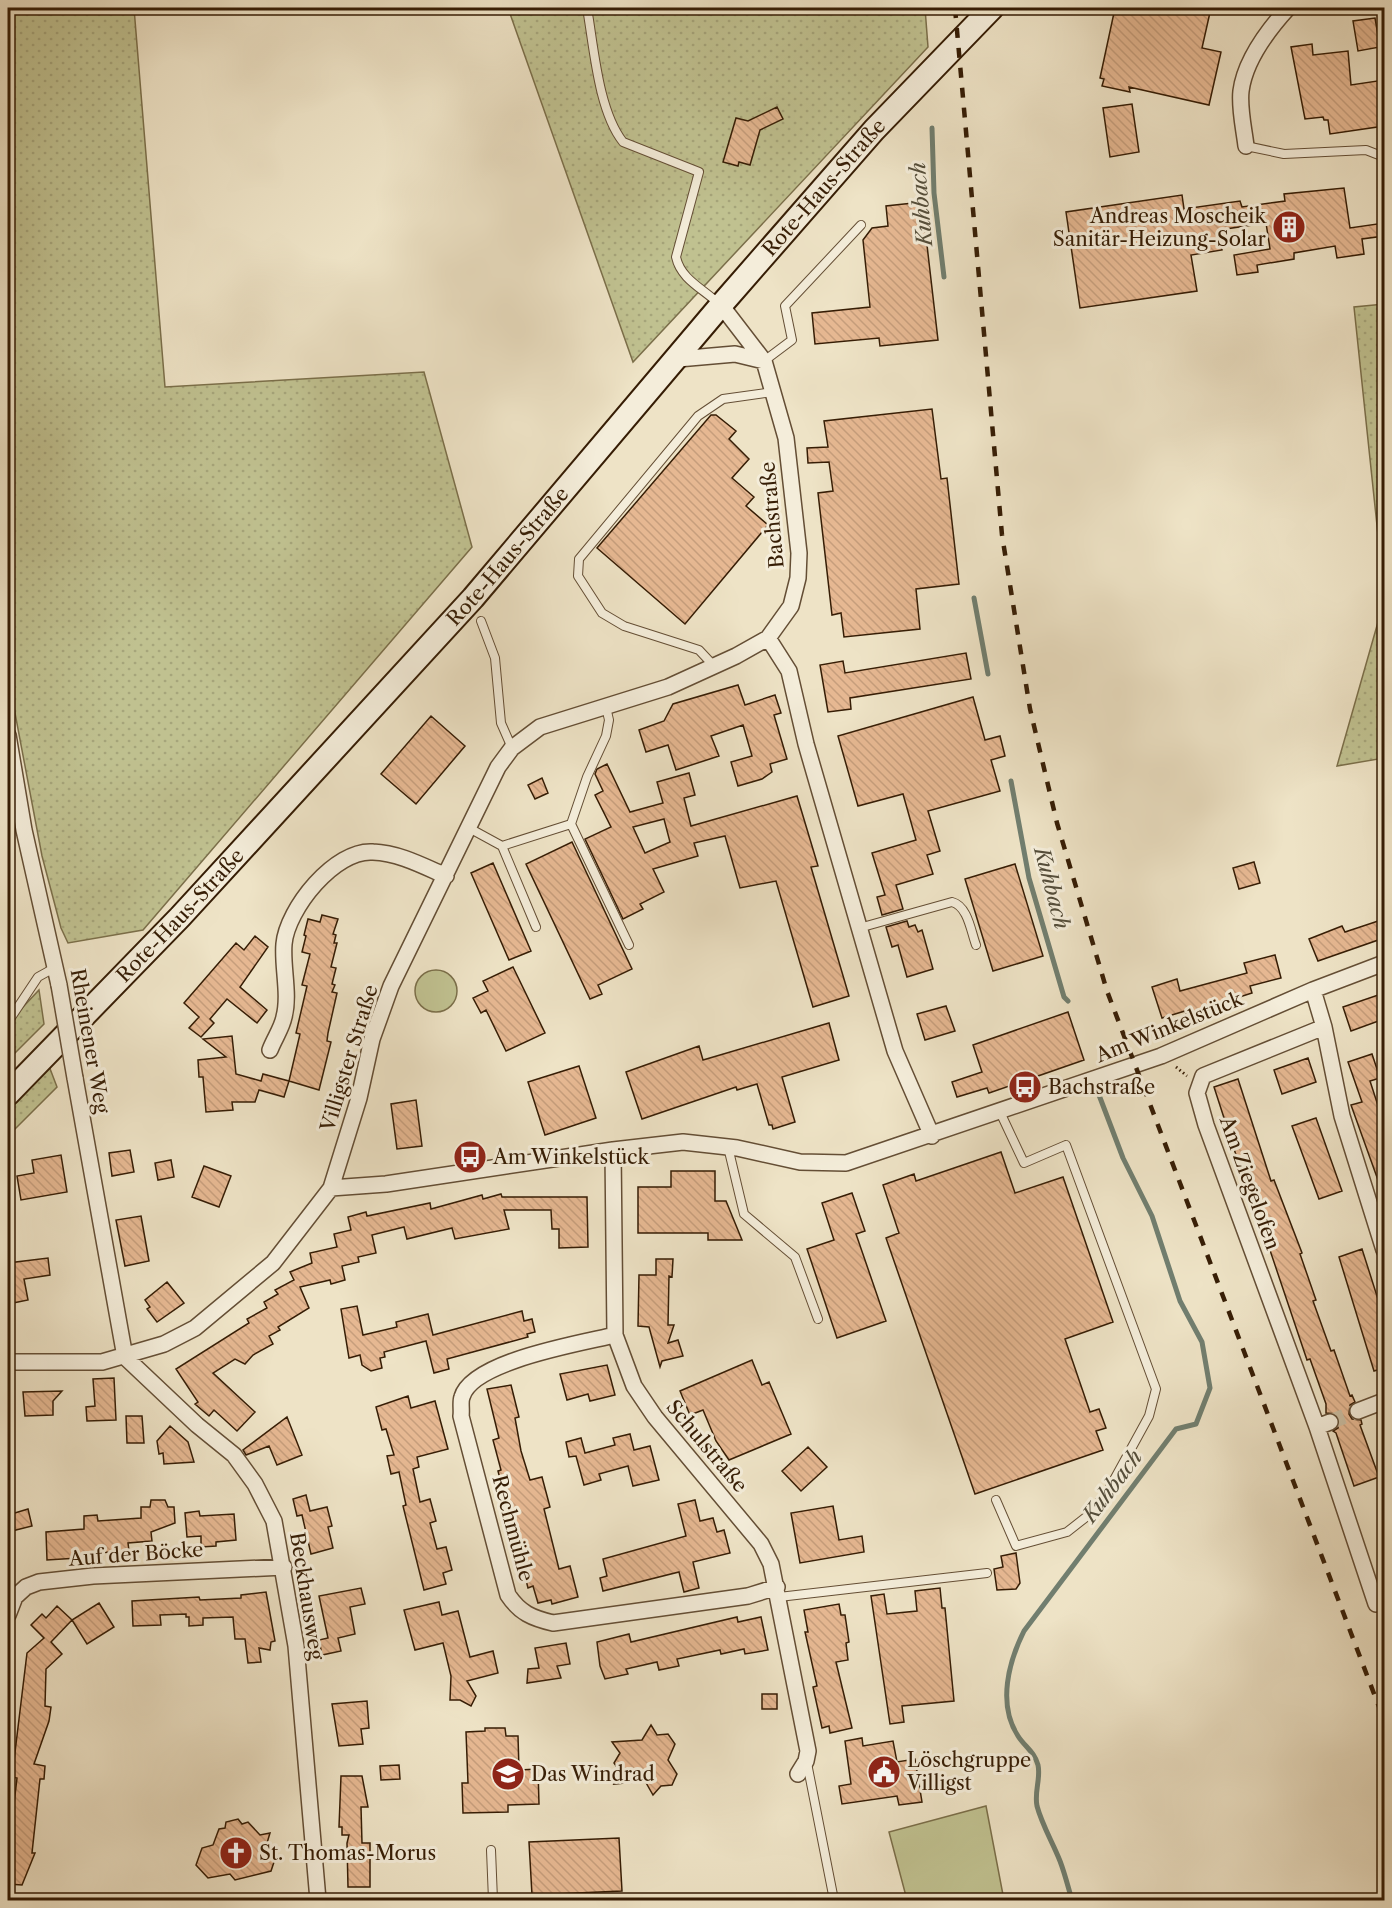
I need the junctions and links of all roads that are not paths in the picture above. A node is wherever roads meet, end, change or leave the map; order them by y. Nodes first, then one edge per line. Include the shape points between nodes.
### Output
1 (587, 8) edge
2 (992, 8) edge
3 (1288, 8) edge
4 (1246, 146) joint
5 (1384, 157) edge
6 (861, 225) dead end
7 (721, 305) junction
8 (678, 359) junction
9 (764, 361) junction
10 (773, 392) junction
11 (481, 621) dead end
12 (768, 638) junction
13 (714, 666) junction
14 (606, 707) junction
15 (8, 735) edge
16 (512, 748) junction
17 (571, 824) junction
18 (470, 828) junction
19 (502, 846) junction
20 (447, 876) junction
21 (536, 927) dead end
22 (859, 928) junction
23 (629, 945) dead end
24 (976, 945) dead end
25 (1384, 963) edge
26 (56, 967) junction
27 (1312, 990) junction
28 (8, 1022) edge
29 (1324, 1027) junction
30 (270, 1050) dead end
31 (8, 1094) edge
32 (1000, 1112) junction
33 (933, 1136) junction
34 (728, 1147) junction
35 (613, 1150) junction
36 (331, 1188) junction
37 (1384, 1250) edge
38 (818, 1318) dead end
39 (615, 1335) junction
40 (125, 1357) junction
41 (8, 1362) edge
42 (1384, 1401) edge
43 (1358, 1411) tunnel mouth
44 (996, 1500) dead end
45 (284, 1567) junction
46 (987, 1573) dead end
47 (778, 1592) junction
48 (1376, 1604) dead end
49 (8, 1615) edge
50 (802, 1768) joint
51 (491, 1850) dead end
52 (318, 1900) edge
53 (493, 1900) edge
54 (834, 1900) edge

1 - 7 lane via 599,77 615,132 622,142 699,172 676,257 685,275
2 - 7 main road, Rote-Haus-Straße via 874,130
3 - 4 street via 1272,25 1247,67 1241,92
4 - 5 lane via 1284,154 1366,150
6 - 9 lane via 785,306 792,340
7 - 8 main road, Rote-Haus-Straße
7 - 9 street, Bachstraße
8 - 9 street via 735,354
8 - 31 main road, Rote-Haus-Straße via 473,598 180,917
9 - 10 street, Bachstraße
10 - 12 street, Bachstraße via 786,438 799,553 791,606
10 - 13 lane via 723,399 698,416 579,559 578,576 602,613 624,626 699,650
11 - 16 lane via 495,658 501,723
12 - 13 street, Villigster Straße
12 - 22 street via 789,671
13 - 14 street, Villigster Straße via 668,687
14 - 16 street, Villigster Straße via 540,727
14 - 17 lane via 606,736
15 - 26 street, Rheinener Weg via 24,830
16 - 18 street, Villigster Straße via 498,767
17 - 19 lane
17 - 23 lane
18 - 19 lane
18 - 20 street, Villigster Straße
19 - 21 lane
20 - 30 street via 403,858 372,851 349,857 324,875 293,912 284,942 285,1016
20 - 36 street, Villigster Straße via 391,986 372,1039 359,1098
22 - 24 lane via 952,902 965,912
22 - 33 street via 895,1051
25 - 27 street, Am Winkelstück
26 - 28 lane via 38,977
26 - 40 street, Rheinener Weg, bridge
27 - 29 street
27 - 32 street, Am Winkelstück via 1161,1056
29 - 37 street via 1342,1116
29 - 48 street, Am Ziegelofen via 1203,1076 1197,1093 1323,1425
32 - 33 street, Am Winkelstück
32 - 44 lane via 1024,1163 1066,1145 1156,1389 1149,1416 1109,1489 1090,1515 1067,1532 1016,1546
33 - 34 street, Am Winkelstück via 860,1160 828,1165
34 - 35 street, Am Winkelstück via 683,1142
34 - 38 lane via 744,1214 795,1257
35 - 36 street, Am Winkelstück via 386,1185
35 - 39 street, Schulstraße
36 - 40 street, Villigster Straße via 273,1263 229,1302 195,1328
39 - 47 street, Schulstraße via 634,1386 655,1417 761,1544
39 - 47 street, Rechmühle via 513,1361 471,1383 462,1396 461,1416 508,1594 518,1609 553,1623
40 - 41 street, Villigster Straße via 102,1362
40 - 45 street, Beckhausweg via 196,1425 234,1455 274,1521
42 - 43 street
45 - 49 street, Auf der Böcke via 39,1582 15,1597
45 - 52 street, Beckhausweg via 296,1646
46 - 47 lane
47 - 50 street, Schulstraße via 808,1751
50 - 54 lane, Schulstraße
51 - 53 lane

